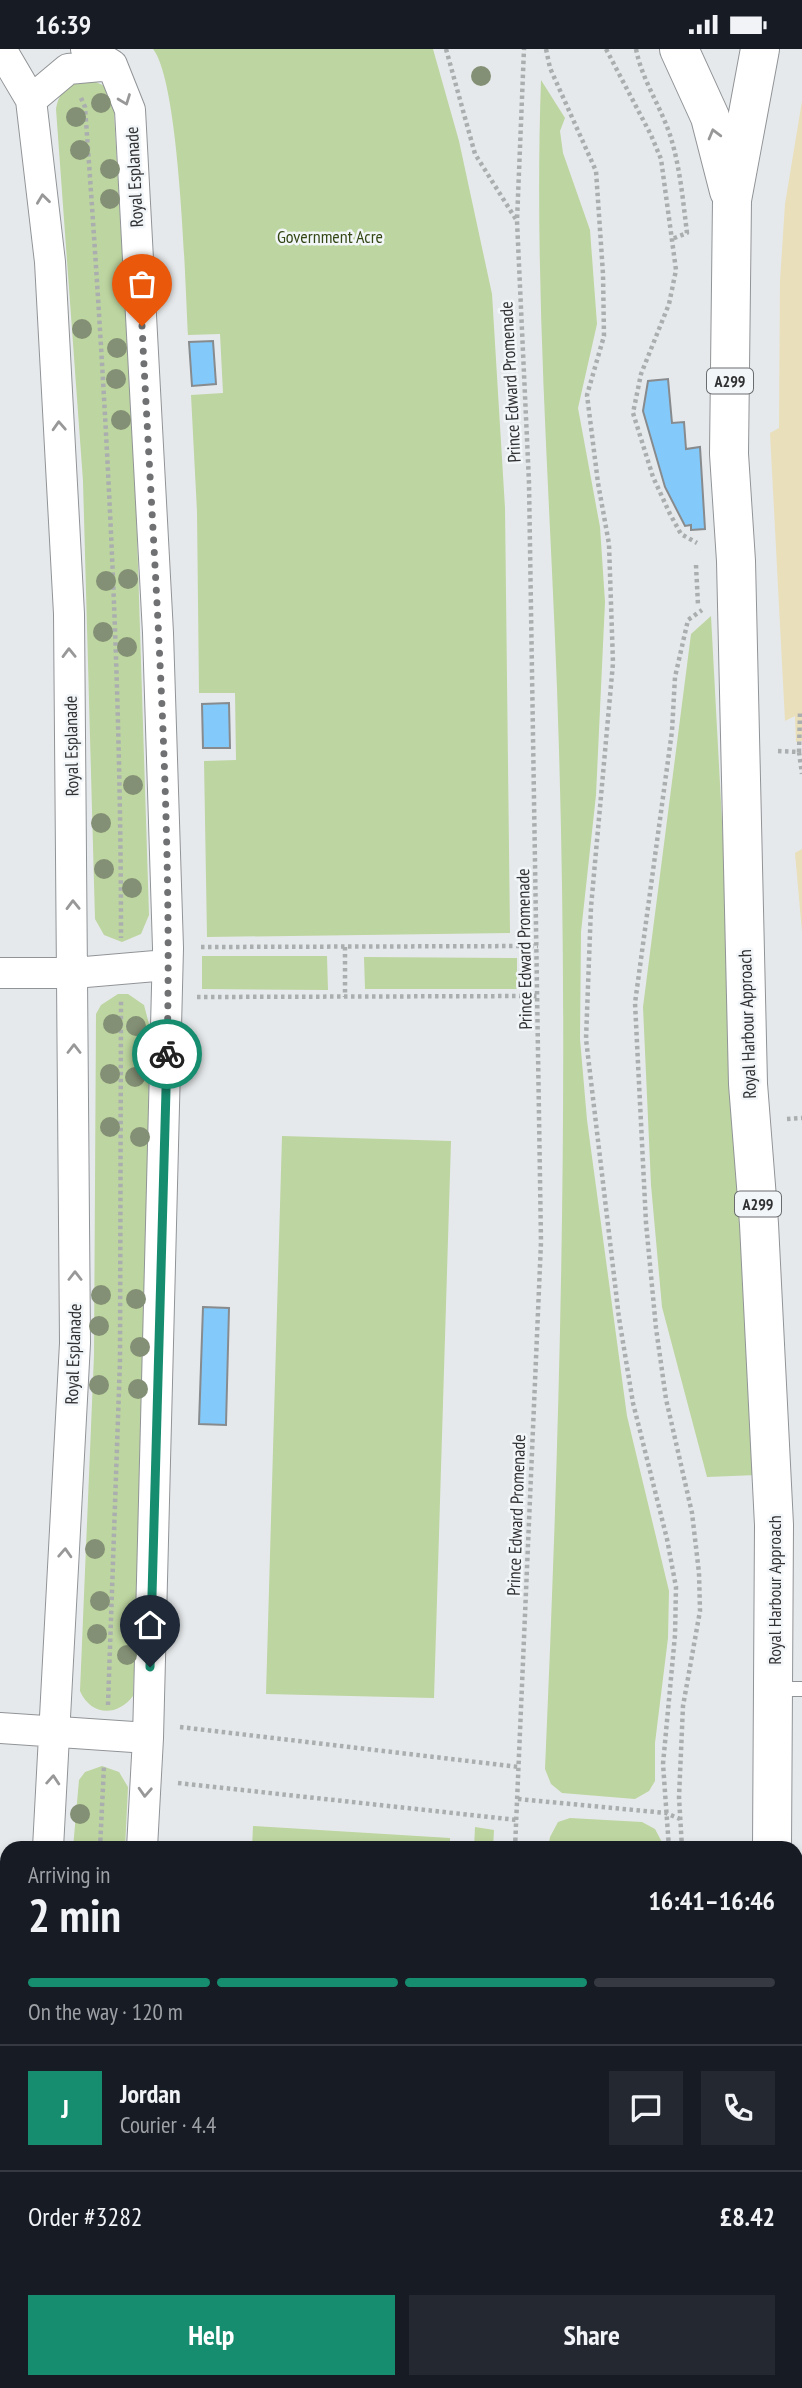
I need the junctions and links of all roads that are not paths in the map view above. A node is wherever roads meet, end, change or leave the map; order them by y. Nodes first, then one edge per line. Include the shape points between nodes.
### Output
1 (1, 49) edge
2 (86, 49) edge
3 (679, 49) edge
4 (760, 49) edge
5 (112, 65) junction
6 (31, 100) junction
7 (732, 200) junction
8 (168, 956) junction
9 (0, 972) edge
10 (74, 973) junction
11 (788, 1689) edge
12 (0, 1728) edge
13 (148, 1730) junction
14 (56, 1734) junction
15 (48, 1841) edge
16 (142, 1841) edge
17 (773, 1841) edge

1 - 6 street, Royal Esplanade
2 - 5 street
7 -> 3 highway, Royal Harbour Approach / A299 via 710,117
4 - 7 highway, Royal Harbour Approach / A299
5 - 6 street via 68,69
5 -> 8 street, Royal Esplanade via 131,124 158,633
10 -> 6 street, Royal Esplanade via 69,614 50,262
7 - 11 highway, Royal Harbour Approach / A299 via 729,454 737,561 748,1084
8 - 10 street
8 - 13 street, Royal Esplanade
9 - 10 street
14 -> 10 street, Royal Esplanade via 75,1343
11 - 17 highway, Royal Harbour Approach / A299
12 - 14 street
13 - 14 street
13 -> 16 street, Royal Esplanade
15 -> 14 street, Royal Esplanade

